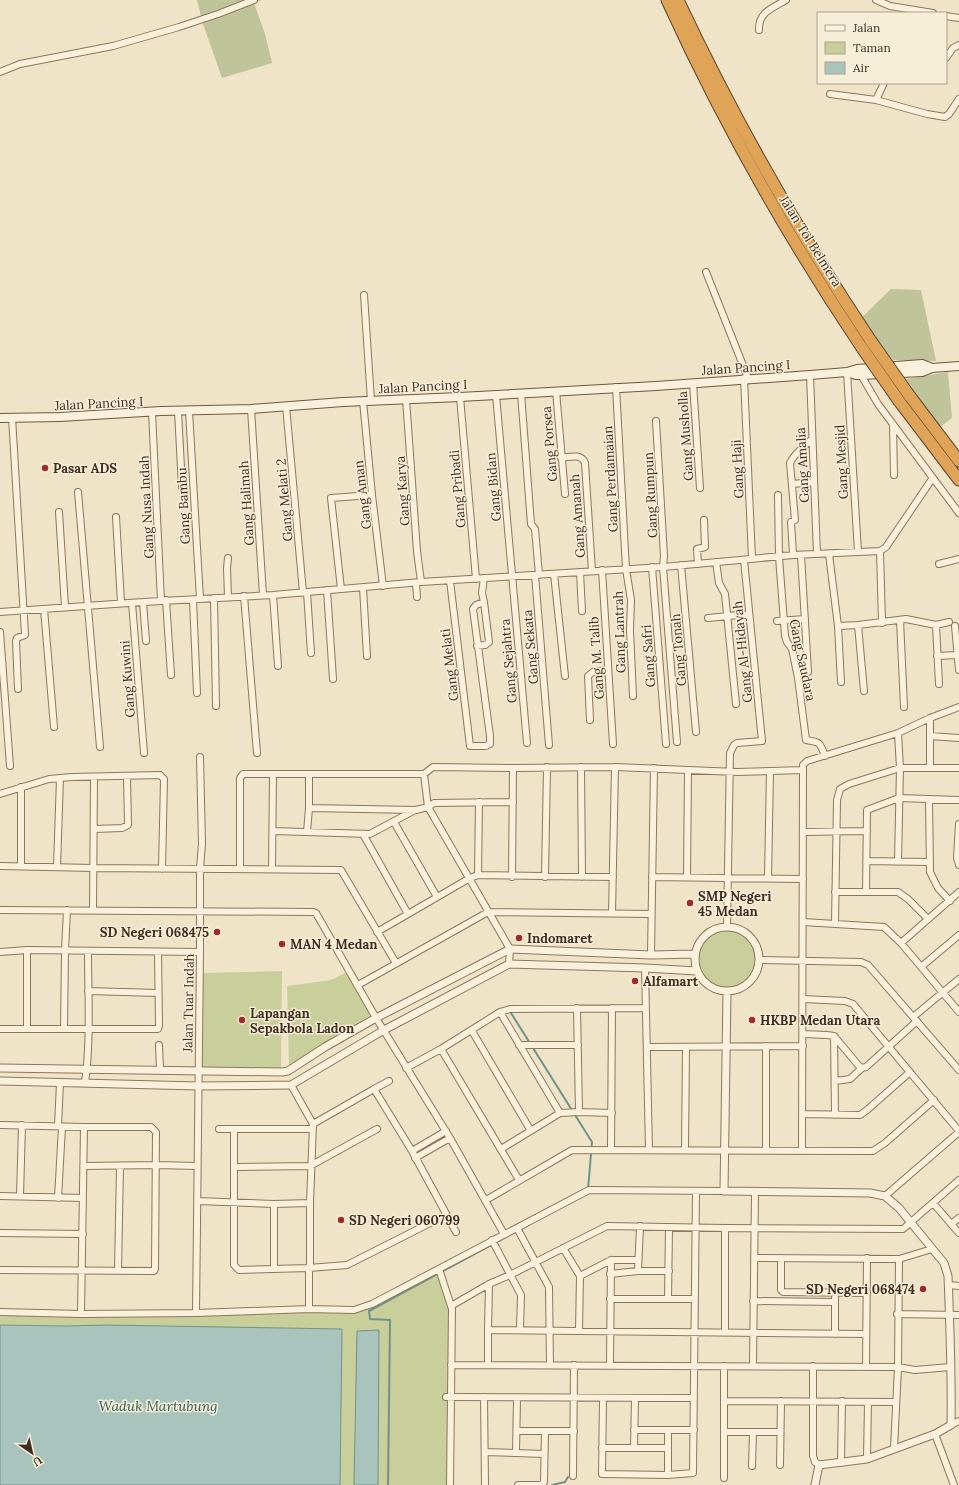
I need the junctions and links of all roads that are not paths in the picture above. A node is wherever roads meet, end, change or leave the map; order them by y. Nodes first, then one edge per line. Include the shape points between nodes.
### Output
1 (254, 0) edge
2 (667, 0) edge
3 (678, 0) edge
4 (786, 0) edge
5 (876, 0) edge
6 (924, 12) edge
7 (947, 16) edge
8 (959, 18) edge
9 (759, 30) dead end
10 (959, 45) edge
11 (947, 57) edge
12 (0, 72) edge
13 (884, 84) edge
14 (830, 94) dead end
15 (959, 99) edge
16 (876, 100) junction
17 (706, 272) dead end
18 (364, 295) dead end
19 (959, 366) edge
20 (932, 368) junction
21 (847, 372) junction
22 (810, 375) junction
23 (861, 375) junction
24 (746, 378) junction
25 (693, 383) junction
26 (616, 387) junction
27 (556, 391) junction
28 (521, 393) junction
29 (496, 395) junction
30 (460, 397) junction
31 (406, 399) junction
32 (367, 401) junction
33 (286, 406) junction
34 (251, 409) junction
35 (178, 411) junction
36 (189, 411) junction
37 (152, 412) junction
38 (12, 417) junction
39 (0, 418) edge
40 (656, 421) dead end
41 (893, 425) junction
42 (811, 440) junction
43 (561, 458) junction
44 (959, 461) edge
45 (894, 475) dead end
46 (932, 479) junction
47 (959, 480) edge
48 (814, 482) junction
49 (792, 484) junction
50 (182, 487) dead end
51 (700, 488) dead end
52 (78, 492) dead end
53 (565, 494) dead end
54 (778, 495) dead end
55 (372, 496) junction
56 (59, 512) dead end
57 (959, 514) edge
58 (116, 517) dead end
59 (704, 520) dead end
60 (880, 551) junction
61 (858, 552) junction
62 (816, 554) junction
63 (829, 554) junction
64 (793, 555) junction
65 (801, 555) junction
66 (779, 557) junction
67 (228, 558) dead end
68 (752, 559) junction
69 (744, 560) junction
70 (959, 560) edge
71 (716, 562) junction
72 (698, 564) junction
73 (939, 564) dead end
74 (681, 565) junction
75 (652, 566) junction
76 (663, 567) junction
77 (626, 569) junction
78 (602, 570) junction
79 (592, 571) junction
80 (580, 572) junction
81 (554, 574) junction
82 (537, 575) junction
83 (512, 577) junction
84 (484, 578) junction
85 (476, 579) junction
86 (450, 581) junction
87 (418, 583) junction
88 (384, 586) junction
89 (363, 588) junction
90 (341, 589) junction
91 (327, 590) junction
92 (305, 592) junction
93 (263, 595) junction
94 (273, 595) junction
95 (244, 596) junction
96 (228, 597) junction
97 (417, 597) dead end
98 (214, 598) junction
99 (196, 600) junction
100 (164, 601) junction
101 (143, 602) junction
102 (484, 602) junction
103 (121, 603) junction
104 (132, 603) junction
105 (88, 606) junction
106 (65, 608) junction
107 (44, 609) junction
108 (23, 610) junction
109 (582, 611) dead end
110 (0, 612) edge
111 (749, 614) junction
112 (728, 616) junction
113 (708, 618) dead end
114 (805, 619) junction
115 (780, 620) junction
116 (900, 620) junction
117 (882, 623) junction
118 (858, 625) junction
119 (936, 625) junction
120 (838, 626) junction
121 (0, 632) edge
122 (146, 641) dead end
123 (477, 646) junction
124 (311, 653) dead end
125 (957, 655) junction
126 (367, 656) dead end
127 (937, 656) junction
128 (278, 666) dead end
129 (608, 670) junction
130 (959, 670) edge
131 (808, 672) dead end
132 (171, 675) dead end
133 (564, 676) dead end
134 (333, 679) dead end
135 (841, 682) dead end
136 (939, 684) dead end
137 (18, 690) dead end
138 (864, 691) dead end
139 (197, 693) dead end
140 (633, 696) dead end
141 (736, 704) dead end
142 (216, 706) dead end
143 (904, 707) dead end
144 (959, 707) edge
145 (930, 718) junction
146 (590, 720) dead end
147 (54, 727) dead end
148 (696, 732) dead end
149 (898, 733) junction
150 (930, 736) junction
151 (959, 738) edge
152 (677, 742) dead end
153 (527, 743) dead end
154 (613, 744) dead end
155 (666, 744) dead end
156 (549, 745) dead end
157 (100, 747) dead end
158 (144, 753) dead end
159 (257, 753) dead end
160 (825, 756) junction
161 (200, 757) dead end
162 (10, 766) dead end
163 (581, 767) junction
164 (615, 767) junction
165 (514, 768) junction
166 (547, 768) junction
167 (654, 768) junction
168 (900, 768) junction
169 (930, 768) junction
170 (959, 768) edge
171 (688, 770) junction
172 (803, 770) junction
173 (730, 771) junction
174 (770, 771) junction
175 (273, 774) junction
176 (424, 774) junction
177 (309, 775) junction
178 (94, 777) junction
179 (127, 777) junction
180 (60, 778) junction
181 (21, 787) junction
182 (0, 794) edge
183 (899, 798) junction
184 (929, 799) junction
185 (959, 800) edge
186 (479, 802) junction
187 (513, 802) junction
188 (428, 807) junction
189 (309, 808) junction
190 (416, 810) junction
191 (394, 822) junction
192 (959, 824) edge
193 (94, 829) junction
194 (273, 831) junction
195 (867, 831) junction
196 (307, 832) junction
197 (803, 832) junction
198 (836, 832) junction
199 (363, 834) junction
200 (867, 861) junction
201 (898, 862) junction
202 (930, 862) junction
203 (959, 865) edge
204 (0, 866) edge
205 (21, 866) junction
206 (57, 867) junction
207 (93, 868) junction
208 (200, 868) junction
209 (162, 869) junction
210 (240, 869) junction
211 (272, 870) junction
212 (478, 876) junction
213 (512, 877) junction
214 (545, 877) junction
215 (582, 877) junction
216 (613, 877) junction
217 (652, 877) junction
218 (470, 878) junction
219 (686, 878) junction
220 (728, 878) junction
221 (768, 878) junction
222 (803, 879) junction
223 (835, 892) junction
224 (866, 892) junction
225 (959, 892) edge
226 (437, 897) junction
227 (950, 901) junction
228 (0, 910) edge
229 (67, 910) junction
230 (93, 910) junction
231 (199, 910) junction
232 (488, 912) junction
233 (612, 913) junction
234 (408, 914) junction
235 (651, 914) junction
236 (928, 920) junction
237 (803, 922) junction
238 (834, 923) junction
239 (727, 927) junction
240 (377, 932) junction
241 (959, 935) edge
242 (901, 944) junction
243 (510, 949) junction
244 (27, 950) junction
245 (65, 951) junction
246 (88, 951) junction
247 (0, 952) edge
248 (158, 952) junction
249 (200, 952) junction
250 (695, 954) junction
251 (650, 955) junction
252 (759, 960) junction
253 (803, 961) junction
254 (396, 963) junction
255 (509, 964) junction
256 (921, 967) junction
257 (645, 968) junction
258 (697, 971) junction
259 (959, 979) edge
260 (358, 985) junction
261 (88, 991) junction
262 (727, 991) junction
263 (158, 993) junction
264 (943, 993) junction
265 (803, 999) junction
266 (577, 1008) junction
267 (612, 1008) junction
268 (646, 1008) junction
269 (500, 1012) junction
270 (959, 1012) edge
271 (376, 1018) junction
272 (915, 1019) junction
273 (88, 1028) junction
274 (0, 1029) edge
275 (27, 1029) junction
276 (64, 1029) junction
277 (384, 1030) junction
278 (472, 1031) junction
279 (803, 1034) junction
280 (834, 1036) junction
281 (159, 1044) dead end
282 (519, 1045) junction
283 (578, 1045) junction
284 (686, 1046) junction
285 (726, 1046) junction
286 (766, 1046) junction
287 (802, 1046) junction
288 (888, 1046) junction
289 (647, 1047) junction
290 (441, 1049) junction
291 (0, 1068) edge
292 (406, 1068) junction
293 (862, 1068) junction
294 (87, 1069) junction
295 (160, 1070) junction
296 (959, 1070) edge
297 (198, 1071) junction
298 (910, 1072) junction
299 (389, 1081) dead end
300 (835, 1081) junction
301 (0, 1082) edge
302 (60, 1083) junction
303 (85, 1084) junction
304 (291, 1085) junction
305 (198, 1086) junction
306 (374, 1089) junction
307 (934, 1100) junction
308 (575, 1112) junction
309 (612, 1113) junction
310 (560, 1114) junction
311 (802, 1114) junction
312 (835, 1115) junction
313 (0, 1125) edge
314 (22, 1125) junction
315 (312, 1126) junction
316 (60, 1127) junction
317 (84, 1128) junction
318 (219, 1129) dead end
319 (234, 1129) junction
320 (377, 1129) dead end
321 (446, 1131) junction
322 (531, 1131) junction
323 (959, 1132) edge
324 (450, 1138) junction
325 (501, 1149) junction
326 (611, 1149) junction
327 (766, 1149) junction
328 (802, 1149) junction
329 (649, 1150) junction
330 (685, 1150) junction
331 (725, 1150) junction
332 (412, 1151) junction
333 (415, 1158) junction
334 (157, 1165) junction
335 (84, 1166) junction
336 (120, 1166) junction
337 (198, 1166) junction
338 (310, 1166) junction
339 (235, 1167) junction
340 (519, 1180) junction
341 (959, 1180) edge
342 (696, 1191) junction
343 (724, 1191) junction
344 (755, 1191) junction
345 (0, 1196) edge
346 (20, 1196) junction
347 (885, 1196) junction
348 (58, 1198) junction
349 (83, 1198) junction
350 (486, 1200) junction
351 (198, 1201) junction
352 (235, 1202) junction
353 (310, 1203) junction
354 (933, 1203) junction
355 (274, 1204) junction
356 (446, 1215) junction
357 (959, 1218) edge
358 (911, 1223) junction
359 (951, 1224) junction
360 (640, 1226) junction
361 (669, 1227) junction
362 (696, 1227) junction
363 (754, 1227) junction
364 (725, 1228) junction
365 (518, 1229) junction
366 (456, 1232) dead end
367 (0, 1233) edge
368 (83, 1234) junction
369 (504, 1234) junction
370 (959, 1234) edge
371 (493, 1243) junction
372 (563, 1248) junction
373 (932, 1249) junction
374 (754, 1258) junction
375 (781, 1258) junction
376 (867, 1258) junction
377 (899, 1259) junction
378 (611, 1260) junction
379 (638, 1260) junction
380 (536, 1262) junction
381 (309, 1268) junction
382 (274, 1269) junction
383 (0, 1270) edge
384 (82, 1271) junction
385 (118, 1271) junction
386 (440, 1271) junction
387 (638, 1271) junction
388 (669, 1271) junction
389 (610, 1274) junction
390 (510, 1275) junction
391 (580, 1276) junction
392 (489, 1284) junction
393 (949, 1285) junction
394 (959, 1286) edge
395 (836, 1292) junction
396 (867, 1293) junction
397 (610, 1299) junction
398 (668, 1299) junction
399 (695, 1299) junction
400 (753, 1301) junction
401 (835, 1302) junction
402 (451, 1306) junction
403 (309, 1309) junction
404 (0, 1312) edge
405 (196, 1313) junction
406 (81, 1314) junction
407 (897, 1314) junction
408 (949, 1314) junction
409 (959, 1315) edge
410 (488, 1330) junction
411 (520, 1330) junction
412 (550, 1330) junction
413 (579, 1331) junction
414 (611, 1331) junction
415 (695, 1332) junction
416 (725, 1332) junction
417 (753, 1333) junction
418 (835, 1334) junction
419 (866, 1334) junction
420 (452, 1365) junction
421 (488, 1365) junction
422 (550, 1365) junction
423 (574, 1365) junction
424 (610, 1365) junction
425 (694, 1366) junction
426 (724, 1366) junction
427 (753, 1366) junction
428 (813, 1366) junction
429 (866, 1367) junction
430 (898, 1367) junction
431 (950, 1367) junction
432 (449, 1397) junction
433 (484, 1397) junction
434 (517, 1398) junction
435 (574, 1398) junction
436 (603, 1398) junction
437 (635, 1398) junction
438 (694, 1398) junction
439 (724, 1401) junction
440 (781, 1401) junction
441 (812, 1401) junction
442 (842, 1401) junction
443 (868, 1402) junction
444 (896, 1402) junction
445 (959, 1421) edge
446 (951, 1425) junction
447 (634, 1430) junction
448 (668, 1430) junction
449 (694, 1430) junction
450 (517, 1431) junction
451 (545, 1431) junction
452 (574, 1431) junction
453 (724, 1432) junction
454 (753, 1432) junction
455 (780, 1432) junction
456 (935, 1434) junction
457 (602, 1448) junction
458 (634, 1448) junction
459 (668, 1448) junction
460 (894, 1449) junction
461 (484, 1452) junction
462 (516, 1453) junction
463 (544, 1454) junction
464 (867, 1459) junction
465 (841, 1463) junction
466 (780, 1464) dead end
467 (819, 1465) junction
468 (752, 1466) dead end
469 (668, 1475) junction
470 (573, 1476) dead end
471 (724, 1478) dead end
472 (450, 1485) edge
473 (485, 1485) edge
474 (518, 1485) edge
475 (815, 1485) edge
476 (954, 1485) edge

1 - 12 street via 179,27 113,46 20,64
2 - 47 highway, Jalan Tol Belmera, bridge via 725,121 788,231 862,348
3 - 44 highway, Jalan Tol Belmera, bridge via 727,99 818,259 872,341
4 - 9 street via 766,11 759,23
5 - 6 street via 890,6
7 - 8 street
10 - 11 street via 953,48
13 - 16 street
14 - 16 street
15 - 16 street via 945,117
17 - 24 street, Gang Haji
18 - 32 street, Gang Aman
19 - 20 main road, Jalan Pancing I
20 - 21 main road, Jalan Pancing I via 922,364
20 - 23 main road, Jalan Pancing I via 922,372
21 - 22 main road, Jalan Pancing I
21 - 23 main road, Jalan Pancing I
21 - 61 street, Gang Mesjid
22 - 24 main road, Jalan Pancing I
22 - 42 street, Gang Amalia
23 - 41 street
24 - 25 main road, Jalan Pancing I
24 - 68 street, Gang Haji
25 - 26 main road, Jalan Pancing I
25 - 51 street, Gang Musholla
26 - 27 main road, Jalan Pancing I
26 - 77 street, Gang Perdamaian
27 - 28 main road, Jalan Pancing I
27 - 43 street, Gang Porsea
28 - 29 main road, Jalan Pancing I
28 - 82 street, Gang Sekata
29 - 30 main road, Jalan Pancing I
29 - 83 street, Gang Bidan
30 - 31 main road, Jalan Pancing I
30 - 85 street, Gang Pribadi
31 - 32 main road, Jalan Pancing I
31 - 87 street, Gang Karya
32 - 33 main road, Jalan Pancing I
32 - 55 street, Gang Aman
33 - 34 main road, Jalan Pancing I
33 - 92 street, Gang Melati 2
34 - 36 main road, Jalan Pancing I
34 - 93 street, Gang Halimah
35 - 36 main road, Jalan Pancing I
35 - 37 main road, Jalan Pancing I
35 - 50 street
36 - 99 street, Gang Bambu
37 - 38 main road, Jalan Pancing I
37 - 100 street, Gang Nusa Indah
38 - 39 main road, Jalan Pancing I
38 - 108 street
40 - 76 street, Gang Rumpun
41 - 45 street
41 - 46 street
42 - 48 street, Gang Amalia
42 - 49 street via 790,463
43 - 53 street, Gang Porsea
43 - 79 street, Gang Amanah via 579,456 585,463
46 - 57 street
46 - 60 street via 886,548
48 - 49 street
48 - 62 street, Gang Amalia
49 - 64 street via 795,520 791,522
52 - 105 street
54 - 66 street, Gang Saudara
55 - 88 street, Gang Aman
55 - 90 street via 331,498
56 - 106 street
58 - 103 street
59 - 72 street via 705,547 697,550
60 - 61 street
60 - 117 street
61 - 63 street
62 - 63 street
62 - 65 street
63 - 120 street
64 - 65 street
64 - 66 street
65 - 114 street
66 - 68 street
66 - 115 street, Gang Saudara
67 - 96 street
68 - 69 street
69 - 71 street
69 - 111 street, Gang Al-Hidayah
70 - 73 street
71 - 72 street
71 - 112 street
72 - 74 street
74 - 76 street
74 - 148 street, Gang Tonah
75 - 76 street
75 - 77 street
75 - 155 street, Gang Safri
76 - 152 street, Gang Rumpun
77 - 78 street
77 - 140 street, Gang Lantrah via 630,600
78 - 79 street
78 - 129 street, Gang M. Talib
79 - 80 street
80 - 81 street
80 - 109 street
81 - 82 street
81 - 133 street
82 - 83 street
82 - 156 street, Gang Sekata
83 - 84 street
83 - 153 street, Gang Sejahtra
84 - 85 street
84 - 102 street
85 - 86 street
86 - 87 street
86 - 123 street, Gang Melati via 470,746 486,746 490,744
87 - 88 street
87 - 97 street, Gang Karya
88 - 89 street
89 - 90 street
89 - 126 street
90 - 91 street
91 - 92 street
91 - 134 street
92 - 94 street
92 - 124 street, Gang Melati 2
93 - 94 street
93 - 95 street
94 - 128 street
95 - 96 street
95 - 159 street
96 - 98 street
98 - 99 street
98 - 142 street
99 - 100 street
99 - 139 street, Gang Bambu
100 - 101 street
100 - 132 street, Gang Nusa Indah
101 - 104 street
101 - 122 street
102 - 123 street via 473,609
102 - 123 street via 489,642 485,646
103 - 104 street
103 - 105 street
104 - 158 street, Gang Kuwini
105 - 106 street
105 - 157 street
106 - 107 street
107 - 108 street
107 - 147 street
108 - 110 street
108 - 137 street via 25,635 16,641
111 - 112 street
111 - 173 street, Gang Al-Hidayah via 762,741 734,745 730,752
112 - 113 street
112 - 141 street
114 - 115 street
114 - 131 street
115 - 160 street, Gang Saudara via 792,649 806,740 819,742
116 - 117 street
116 - 119 street
116 - 143 street
117 - 118 street
118 - 120 street
118 - 138 street
119 - 125 street via 952,624
119 - 127 street
120 - 135 street
121 - 162 street
125 - 127 street
125 - 130 street
127 - 136 street
129 - 146 street via 593,672 588,676
129 - 154 street, Gang M. Talib
144 - 145 street
145 - 149 street
145 - 150 street
149 - 160 street
149 - 168 street
150 - 151 street
150 - 169 street
160 - 172 street via 806,762
161 - 208 street, Jalan Tuar Indah
163 - 164 street
163 - 166 street
163 - 215 street
164 - 167 street
164 - 216 street
165 - 166 street
165 - 176 street via 433,767
165 - 187 street
166 - 214 street
167 - 171 street
167 - 217 street
168 - 169 street
168 - 183 street
168 - 198 street via 840,789
169 - 170 street
171 - 173 street
171 - 219 street
172 - 174 street
172 - 197 street
173 - 174 street
173 - 220 street
174 - 221 street
175 - 177 street
175 - 194 street
175 - 210 street via 243,774 240,778
176 - 177 street
176 - 188 street
177 - 189 street
178 - 179 street
178 - 180 street
178 - 193 street
179 - 193 street via 128,825 122,828
179 - 209 street via 160,775 164,779
180 - 181 street
180 - 206 street
181 - 182 street
181 - 205 street
183 - 184 street
183 - 195 street via 867,810
183 - 201 street
184 - 185 street
184 - 202 street
186 - 187 street
186 - 188 street via 434,803
186 - 212 street
187 - 213 street
188 - 190 street
188 - 218 street
189 - 190 street
189 - 196 street
190 - 191 street
191 - 199 street via 373,834
191 - 226 street
192 - 203 street
193 - 207 street
194 - 196 street
194 - 211 street
195 - 198 street
195 - 200 street
196 - 199 street
197 - 198 street
197 - 222 street
198 - 223 street
199 - 234 street
200 - 201 street
200 - 224 street
201 - 202 street
202 - 227 street via 934,882
204 - 205 street
205 - 206 street
206 - 207 street
207 - 209 street
207 - 230 street
208 - 209 street
208 - 210 street
208 - 231 street, Jalan Tuar Indah
210 - 211 street
211 - 240 street via 341,870
212 - 213 street
212 - 218 street
213 - 214 street
214 - 215 street
215 - 216 street
216 - 233 street
217 - 219 street
217 - 235 street
218 - 226 street
218 - 232 street
219 - 220 street
220 - 221 street
220 - 239 street
221 - 222 street
222 - 237 street
223 - 224 street
223 - 238 street
224 - 236 street via 898,892
225 - 227 street
226 - 234 street
227 - 236 street
228 - 229 street
229 - 230 street
229 - 245 street
230 - 231 street
231 - 249 street, Jalan Tuar Indah
231 - 260 street via 314,912
232 - 233 street
232 - 243 street
232 - 254 street
233 - 235 street
234 - 240 street
235 - 251 street
236 - 242 street
237 - 238 street
237 - 253 street
238 - 242 street via 884,927
239 - 250 street via 716,929 706,935 699,943
239 - 252 street via 739,930 750,937
240 - 254 street
241 - 256 street
242 - 256 street
243 - 251 street
243 - 255 street
243 - 271 street
244 - 245 street
244 - 247 street
244 - 275 street
245 - 246 street
245 - 276 street
246 - 248 street
246 - 261 street
248 - 249 street
248 - 263 street
249 - 297 street, Jalan Tuar Indah
250 - 251 street
250 - 258 street
252 - 253 street
252 - 262 street via 756,972 749,982 739,989
253 - 265 street
253 - 272 street via 868,964
254 - 260 street
255 - 257 street
255 - 277 street
256 - 264 street
257 - 258 street
257 - 268 street
258 - 262 street via 704,982 714,989
259 - 264 street
260 - 271 street
261 - 263 street
261 - 273 street
262 - 285 street
263 - 273 street via 158,1029
264 - 270 street
264 - 272 street
265 - 279 street
265 - 288 street via 849,1002
266 - 267 street
266 - 269 street via 510,1009
266 - 283 street
267 - 268 street
267 - 309 street
268 - 289 street
269 - 278 street
269 - 282 street
271 - 277 street
271 - 297 street via 288,1071
272 - 288 street
272 - 296 street
273 - 276 street
273 - 294 street
274 - 275 street
275 - 276 street
277 - 292 street
277 - 304 street
278 - 290 street
278 - 322 street
279 - 280 street
279 - 287 street
280 - 293 street
280 - 300 street
281 - 295 street
282 - 283 street
282 - 310 street
283 - 308 street
284 - 285 street
284 - 289 street
284 - 330 street
285 - 286 street
285 - 331 street
286 - 287 street
286 - 327 street
287 - 311 street
288 - 293 street
288 - 298 street
289 - 329 street
290 - 292 street
290 - 325 street
291 - 294 street
292 - 321 street
293 - 300 street via 850,1079
294 - 295 street
294 - 303 street
295 - 297 street
297 - 305 street, Jalan Tuar Indah
298 - 307 street
298 - 312 street via 862,1114
299 - 306 street
300 - 312 street
301 - 302 street
302 - 303 street
302 - 316 street
303 - 305 street
304 - 305 street
304 - 315 street
305 - 337 street, Jalan Tuar Indah
306 - 315 street
306 - 332 street
307 - 323 street
307 - 328 street via 878,1149
308 - 309 street
308 - 310 street
309 - 326 street
310 - 322 street
311 - 312 street
311 - 328 street
313 - 314 street
314 - 316 street
314 - 346 street
315 - 319 street
315 - 338 street
316 - 317 street
316 - 348 street
317 - 334 street via 150,1127 156,1132
317 - 335 street
318 - 319 street
319 - 339 street
320 - 338 street
321 - 324 street
321 - 332 street
322 - 325 street
323 - 347 street
324 - 333 street
324 - 350 street
325 - 340 street
326 - 329 street
326 - 340 street via 572,1150
327 - 328 street
327 - 331 street
329 - 330 street
330 - 331 street
331 - 343 street
332 - 333 street
333 - 356 street
334 - 336 street
334 - 337 street
334 - 385 street via 155,1269 151,1272
335 - 336 street
335 - 349 street
336 - 385 street
337 - 351 street, Jalan Tuar Indah
338 - 339 street
338 - 353 street
339 - 352 street
340 - 350 street
341 - 354 street
342 - 343 street
342 - 362 street
342 - 365 street via 587,1191
343 - 344 street
344 - 347 street via 870,1192
344 - 363 street
345 - 346 street
346 - 348 street
347 - 358 street
348 - 349 street
349 - 368 street
350 - 369 street
351 - 352 street
351 - 405 street, Jalan Tuar Indah
352 - 355 street
352 - 382 street via 234,1265 239,1270
353 - 355 street
353 - 381 street
354 - 358 street
354 - 359 street
355 - 382 street
356 - 366 street
356 - 381 street via 347,1265
357 - 359 street
358 - 363 street via 903,1228
358 - 373 street
359 - 370 street
360 - 361 street
360 - 372 street via 607,1226
360 - 379 street
361 - 362 street
361 - 388 street
362 - 364 street
362 - 399 street
363 - 364 street
363 - 374 street
364 - 416 street
365 - 369 street
365 - 380 street
367 - 368 street
368 - 384 street
369 - 371 street
371 - 386 street
371 - 390 street
372 - 380 street
372 - 391 street
373 - 377 street
373 - 393 street via 947,1269
374 - 375 street
374 - 400 street
375 - 376 street
375 - 395 street via 783,1292
376 - 377 street
376 - 396 street
377 - 407 street
378 - 379 street
378 - 389 street
378 - 391 street
379 - 387 street
380 - 390 street
380 - 412 street via 549,1287
381 - 382 street
381 - 403 street
383 - 384 street
384 - 385 street
384 - 406 street
386 - 402 street
386 - 403 street via 364,1308
387 - 388 street
387 - 389 street
388 - 398 street
389 - 397 street
390 - 392 street
390 - 411 street via 521,1295
391 - 413 street
392 - 402 street
392 - 410 street
393 - 394 street
393 - 408 street
395 - 396 street
395 - 401 street
396 - 419 street
397 - 398 street
397 - 414 street
398 - 399 street
399 - 415 street
400 - 401 street
400 - 417 street
401 - 418 street
402 - 420 street
403 - 405 street
404 - 406 street
405 - 406 street
407 - 408 street
407 - 430 street
408 - 409 street
408 - 431 street
410 - 411 street
410 - 421 street
411 - 412 street
412 - 413 street
412 - 422 street
413 - 414 street
414 - 415 street
414 - 424 street
415 - 416 street
415 - 425 street
416 - 417 street
417 - 418 street
417 - 427 street
418 - 419 street
419 - 429 street
420 - 421 street
420 - 432 street
421 - 422 street
422 - 423 street
423 - 424 street
423 - 435 street
424 - 425 street
425 - 426 street
425 - 438 street
426 - 427 street
426 - 439 street
427 - 428 street
428 - 429 street
428 - 441 street
429 - 430 street
430 - 431 street via 915,1370
430 - 444 street
431 - 446 street
432 - 433 street
432 - 472 street
433 - 434 street
433 - 461 street
434 - 435 street
434 - 450 street
435 - 436 street
435 - 452 street
436 - 437 street
436 - 457 street
437 - 438 street
437 - 447 street
438 - 449 street
439 - 440 street
439 - 453 street
440 - 441 street
440 - 455 street
441 - 442 street
441 - 467 street via 814,1460
442 - 443 street
442 - 465 street
443 - 444 street
443 - 464 street
444 - 460 street
445 - 446 street
446 - 456 street
447 - 448 street
447 - 458 street
448 - 449 street
448 - 459 street
449 - 469 street via 693,1473
450 - 451 street
450 - 462 street
451 - 452 street
451 - 463 street
452 - 470 street
453 - 454 street
453 - 471 street
454 - 455 street
454 - 468 street
455 - 466 street
456 - 460 street
456 - 476 street
457 - 458 street
457 - 469 street via 604,1475
458 - 459 street
459 - 469 street
460 - 464 street
461 - 462 street
461 - 473 street
462 - 463 street
463 - 474 street via 543,1484
464 - 465 street
465 - 467 street
467 - 475 street

